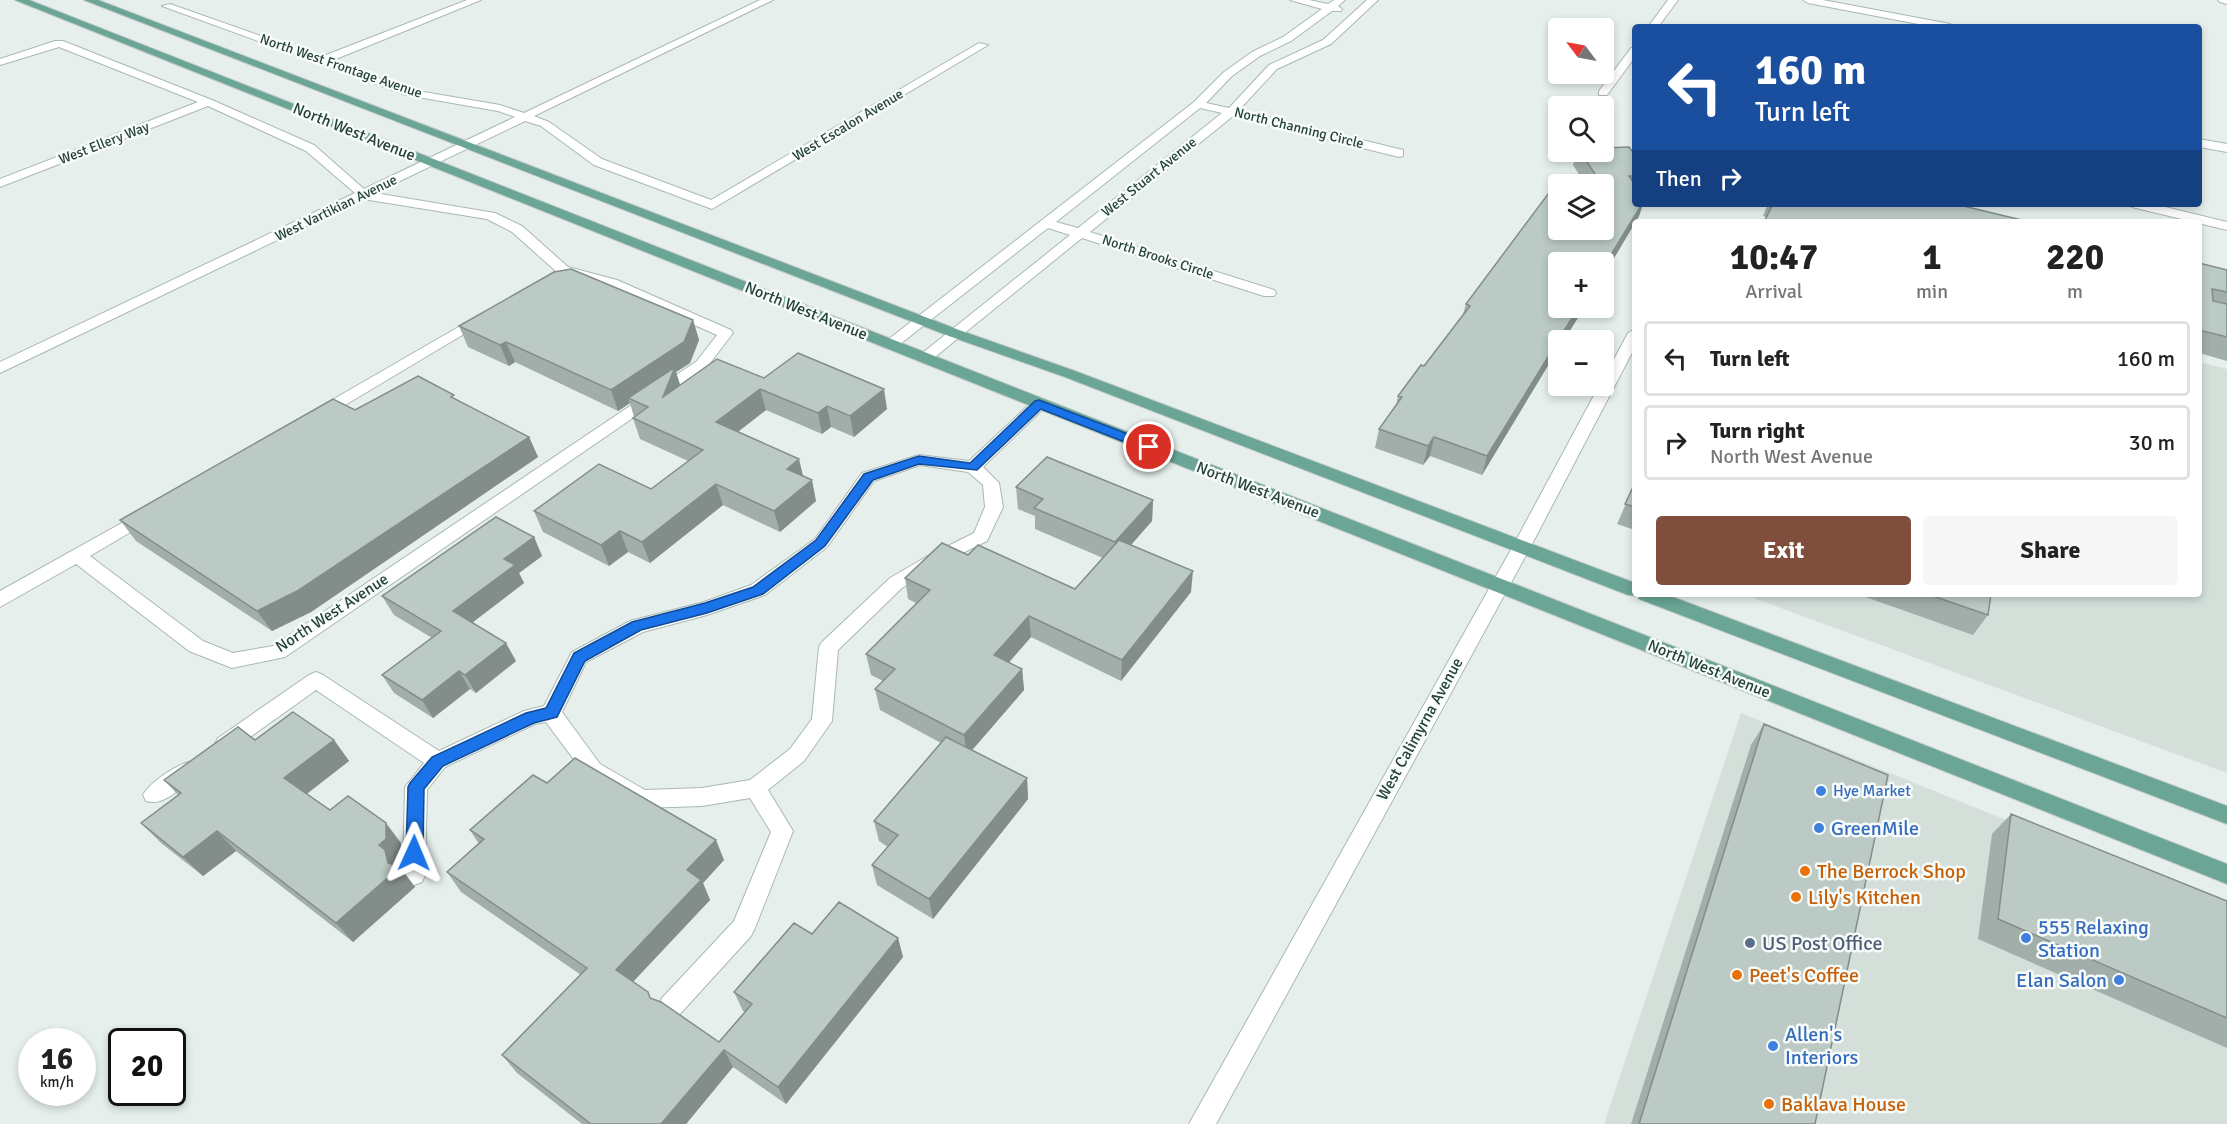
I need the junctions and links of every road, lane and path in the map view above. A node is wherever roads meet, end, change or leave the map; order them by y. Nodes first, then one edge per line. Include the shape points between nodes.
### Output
1 (20, 0) edge
2 (89, 0) edge
3 (184, 0) edge
4 (476, 0) edge
5 (768, 0) edge
6 (1295, 0) edge
7 (1373, 0) edge
8 (1673, 0) edge
9 (1808, 0) edge
10 (1335, 4) edge
11 (1357, 14) junction
12 (1655, 24) edge
13 (1934, 24) edge
14 (983, 45) dead end
15 (1632, 54) edge
16 (321, 61) junction
17 (0, 62) edge
18 (1603, 93) dead end
19 (208, 102) junction
20 (1198, 104) junction
21 (1232, 111) junction
22 (523, 116) junction
23 (464, 144) junction
24 (2202, 144) edge
25 (2227, 148) edge
26 (1399, 153) dead end
27 (432, 162) junction
28 (0, 183) edge
29 (364, 195) junction
30 (712, 205) joint
31 (2149, 207) edge
32 (2198, 219) edge
33 (2202, 220) edge
34 (1047, 223) junction
35 (2227, 226) edge
36 (1080, 232) junction
37 (1269, 293) dead end
38 (490, 313) edge
39 (921, 320) junction
40 (954, 333) junction
41 (1632, 339) edge
42 (890, 345) junction
43 (925, 358) junction
44 (0, 368) edge
45 (1039, 404) junction
46 (305, 422) edge
47 (973, 467) junction
48 (160, 507) edge
49 (1522, 546) junction
50 (78, 556) junction
51 (1501, 585) junction
52 (1632, 589) edge
53 (1654, 597) edge
54 (0, 600) edge
55 (551, 713) junction
56 (438, 761) junction
57 (755, 788) junction
58 (154, 795) dead end
59 (2227, 815) edge
60 (2227, 874) edge
61 (414, 875) dead end
62 (671, 1006) edge
63 (1202, 1124) edge

1 - 27 main road, North West Avenue
2 - 23 main road, North West Avenue
3 - 16 street, North West Frontage Avenue via 167,6
4 - 16 street
5 - 22 street, West Vartikian Avenue
6 - 10 street
7 - 11 street, West Stuart Avenue
8 - 12 street
9 - 13 street
10 - 11 street
10 - 20 street, West Stuart Avenue via 1287,39 1228,74
11 - 21 street, West Stuart Avenue via 1326,42 1274,67
14 - 30 street, West Escalon Avenue
15 - 18 street
16 - 22 street, North West Frontage Avenue via 410,93 500,108
17 - 19 street, North West Avenue via 59,43
19 - 28 street, West Ellery Way
19 - 29 street, North West Avenue via 310,148
20 - 21 street, North Channing Circle
20 - 34 street, West Stuart Avenue
21 - 26 street, North Channing Circle
21 - 36 street, West Stuart Avenue
22 - 23 street, West Vartikian Avenue
22 - 30 street, North West Frontage Avenue via 545,124 598,162
23 - 27 street, West Vartikian Avenue
23 - 39 main road, North West Avenue
24 - 25 street
27 - 29 street, West Vartikian Avenue
27 - 42 main road, North West Avenue
29 - 44 street, West Vartikian Avenue
29 - 50 street, North West Avenue via 490,216 517,229 557,273 612,283 726,333 702,364 278,652 232,661 196,646
31 - 32 street
33 - 35 street
34 - 36 street, North Brooks Circle
34 - 39 street, West Stuart Avenue
36 - 37 street, North Brooks Circle
36 - 40 street, West Stuart Avenue
38 - 46 street
39 - 40 main road, North West Avenue
39 - 42 street, West Stuart Avenue
40 - 43 street, West Stuart Avenue
40 - 49 main road, North West Avenue
41 - 49 street, West Calimyrna Avenue
42 - 43 main road, North West Avenue
43 - 45 main road, North West Avenue
45 - 47 street
45 - 51 main road, North West Avenue
47 - 55 street via 919,460 868,477 821,543 758,590 637,626 579,657
47 - 57 street via 991,483 994,507 981,537 896,583 829,647 822,721 797,755
48 - 50 street
49 - 51 street, West Calimyrna Avenue
49 - 52 main road, North West Avenue
50 - 54 street
51 - 60 main road, North West Avenue
51 - 63 street, West Calimyrna Avenue
53 - 59 main road
55 - 56 street via 531,717
55 - 57 street via 593,770 642,799 702,797
56 - 58 street via 316,680
56 - 61 street via 416,787
57 - 62 street via 782,831 743,928

